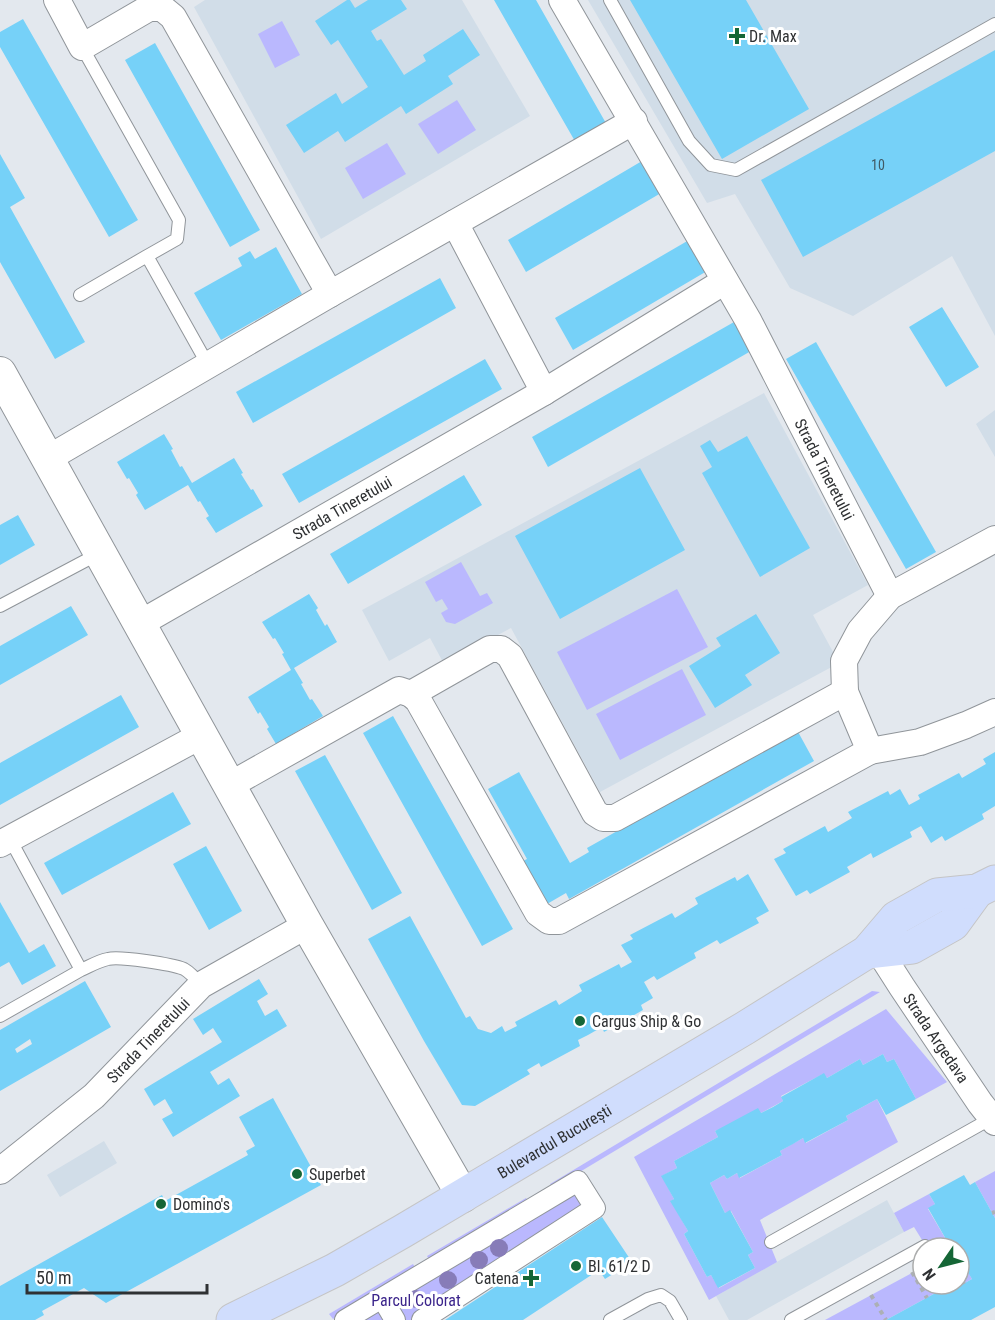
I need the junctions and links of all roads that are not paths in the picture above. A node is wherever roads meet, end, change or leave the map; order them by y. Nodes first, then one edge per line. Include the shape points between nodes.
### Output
1 (57, 0) edge
2 (562, 0) edge
3 (610, 0) edge
4 (995, 24) edge
5 (82, 47) junction
6 (634, 121) junction
7 (455, 224) junction
8 (147, 256) junction
9 (725, 281) junction
10 (330, 294) junction
11 (80, 295) dead end
12 (208, 365) junction
13 (0, 372) edge
14 (544, 392) junction
15 (47, 459) junction
16 (995, 539) edge
17 (101, 552) junction
18 (890, 596) junction
19 (0, 606) edge
20 (140, 624) junction
21 (845, 692) junction
22 (411, 694) junction
23 (995, 712) edge
24 (202, 735) junction
25 (870, 751) junction
26 (230, 785) junction
27 (5, 841) edge
28 (986, 886) edge
29 (308, 925) junction
30 (873, 952) junction
31 (81, 970) junction
32 (201, 985) junction
33 (0, 1016) edge
34 (988, 1110) edge
35 (0, 1171) edge
36 (463, 1196) junction
37 (510, 1222) junction
38 (771, 1242) dead end
39 (529, 1251) junction
40 (911, 1254) edge
41 (382, 1298) junction
42 (233, 1320) edge
43 (345, 1320) edge
44 (395, 1320) edge
45 (423, 1320) edge
46 (610, 1320) edge
47 (681, 1320) edge
48 (791, 1320) edge

1 - 5 street
2 - 6 street, Strada Tineretului
3 - 4 lane via 689,141 711,165 736,170
5 - 8 lane via 179,220 177,239
5 - 10 street via 149,8 162,8 173,17
6 - 7 street
6 - 9 street, Strada Tineretului
7 - 10 street
7 - 14 street
8 - 11 lane
8 - 12 lane
9 - 14 street, Strada Tineretului
9 - 18 street, Strada Tineretului
10 - 12 street
12 - 15 street
13 - 15 street
14 - 20 street, Strada Tineretului
15 - 17 street
16 - 18 street
17 - 19 lane
17 - 20 street
18 - 21 street via 860,631 844,661
20 - 24 street
21 - 22 street via 615,818 595,813 510,656 501,649 489,649
21 - 25 street
22 - 25 street via 418,700 538,913 549,921 559,921
22 - 26 street via 399,690
23 - 25 street via 920,742
24 - 26 street
24 - 27 street
26 - 29 street
27 - 31 lane
28 - 30 main road, Bulevardul București via 953,924 912,947
29 - 32 street, Strada Tineretului
29 - 36 street
30 - 34 street, Strada Argedava
30 - 36 main road, Bulevardul București
31 - 32 lane via 116,958 175,966 186,970
31 - 33 lane
32 - 35 street, Strada Tineretului via 94,1096
34 - 38 lane
36 - 42 main road, Bulevardul București via 334,1270
37 - 39 street
37 - 39 street via 578,1181 595,1208
37 - 41 street
39 - 45 street
40 - 48 lane
41 - 43 street
41 - 44 street
46 - 47 lane via 661,1295 670,1301

